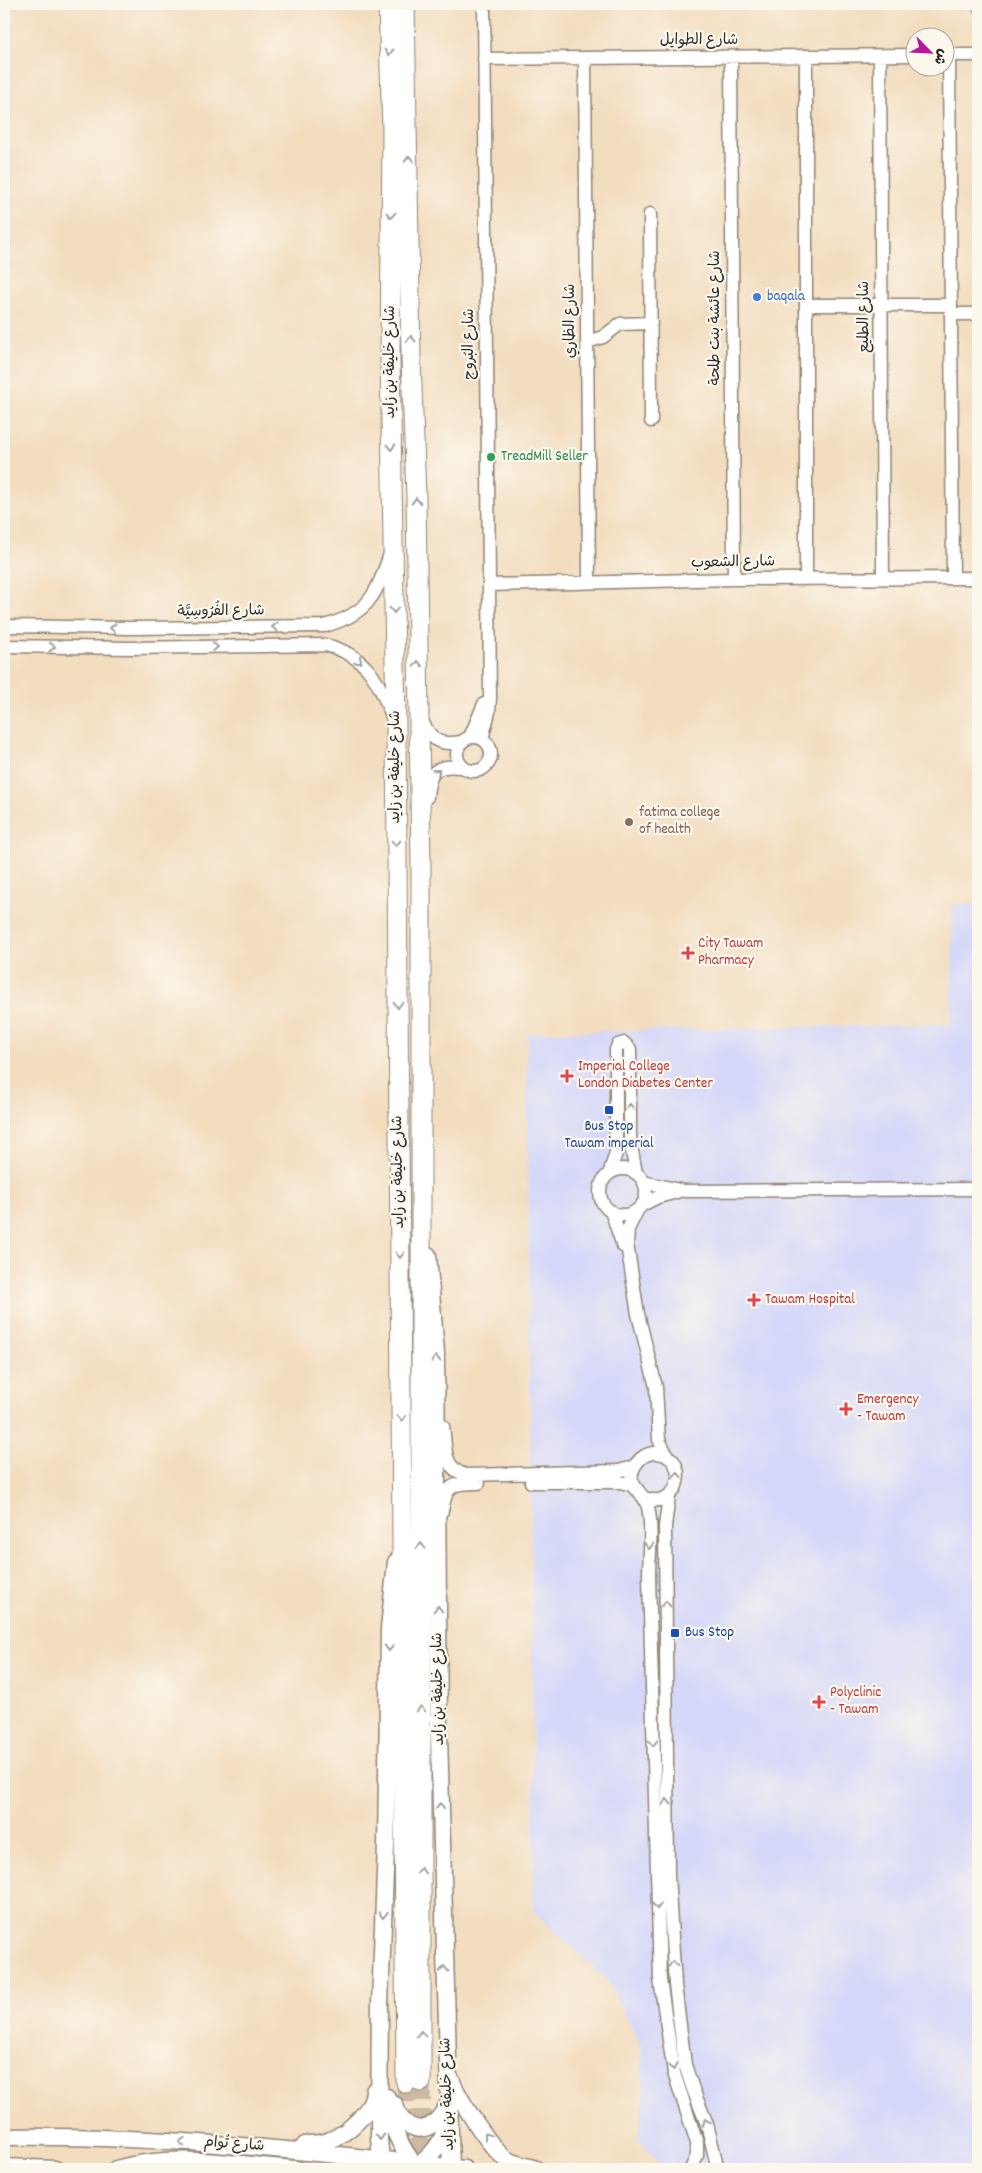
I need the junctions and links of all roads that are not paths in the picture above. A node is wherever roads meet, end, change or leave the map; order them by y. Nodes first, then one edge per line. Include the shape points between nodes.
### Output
1 (388, 4) edge
2 (405, 4) edge
3 (484, 4) edge
4 (954, 55) edge
5 (978, 55) edge
6 (806, 56) junction
7 (880, 56) junction
8 (904, 56) edge
9 (731, 57) junction
10 (484, 59) junction
11 (585, 59) junction
12 (947, 78) edge
13 (650, 214) dead end
14 (806, 305) junction
15 (882, 305) junction
16 (951, 310) junction
17 (978, 314) edge
18 (651, 323) junction
19 (587, 342) junction
20 (651, 421) dead end
21 (393, 545) junction
22 (806, 578) junction
23 (884, 578) junction
24 (953, 578) junction
25 (978, 578) edge
26 (734, 579) junction
27 (589, 582) junction
28 (489, 585) junction
29 (4, 626) edge
30 (4, 646) edge
31 (418, 713) junction
32 (396, 724) junction
33 (471, 739) junction
34 (461, 767) junction
35 (421, 869) junction
36 (609, 1174) junction
37 (640, 1177) junction
38 (978, 1189) edge
39 (684, 1191) junction
40 (640, 1207) junction
41 (421, 1209) junction
42 (611, 1211) junction
43 (437, 1408) junction
44 (642, 1457) junction
45 (668, 1457) junction
46 (634, 1468) junction
47 (635, 1489) junction
48 (668, 1496) junction
49 (645, 1498) junction
50 (438, 1525) junction
51 (403, 1530) junction
52 (652, 1680) junction
53 (666, 1715) junction
54 (379, 2036) junction
55 (448, 2070) junction
56 (386, 2079) junction
57 (449, 2110) junction
58 (696, 2136) junction
59 (4, 2137) edge
60 (283, 2148) junction
61 (381, 2164) edge
62 (4, 2167) edge
63 (416, 2167) edge
64 (717, 2168) edge
65 (55, 2169) edge
66 (116, 2169) edge
67 (296, 2169) edge
68 (394, 2169) edge
69 (455, 2169) edge
70 (536, 2169) edge
71 (691, 2169) edge
72 (699, 2169) edge

1 -> 21 highway, شارع خليفة بن زايد via 392,132 390,358
31 -> 2 highway, شارع خليفة بن زايد
3 - 10 street, شارع البُروج
4 - 5 street
6 - 7 street, شارع الطوايل
6 - 9 street, شارع الطوايل
6 - 14 street
7 - 8 street, شارع الطوايل
7 - 15 street, شارع الطليع
9 - 11 street, شارع الطوايل
9 - 26 street, شارع عائشة بنت طلحة
10 - 11 street, شارع الطوايل
10 - 28 street, شارع البُروج
11 - 19 street, شارع الظاري
12 - 16 street
13 - 18 street
14 - 15 street
14 - 22 street
15 - 16 street
15 - 23 street, شارع الطليع
16 - 17 street
16 - 24 street
18 - 19 street via 620,324 603,337
18 - 20 street
19 - 27 street, شارع الظاري
21 -> 29 street, شارع الفُرُوسِيَّة via 380,582 368,603 346,618 324,626
21 -> 32 highway, شارع خليفة بن زايد
22 - 23 street, شارع الشعوب
22 - 26 street, شارع الشعوب
23 - 24 street, شارع الشعوب
24 - 25 street, شارع الشعوب
26 - 27 street, شارع الشعوب
27 - 28 street, شارع الشعوب
28 - 33 street, شارع البُروج via 488,684 482,712
30 -> 32 street via 326,646 349,653 370,671
31 - 33 street via 435,740 447,744
31 - 35 highway, شارع خليفة بن زايد
32 -> 51 highway, شارع خليفة بن زايد
33 - 34 street via 456,754
33 - 34 street via 489,746 488,765 477,772
35 -> 34 street via 429,780 436,770 444,766
35 - 41 highway, شارع خليفة بن زايد
36 - 37 street via 622,1169
37 -> 36 street via 630,1140 630,1049 624,1043 616,1050 616,1154
36 - 42 street via 602,1183 600,1194
37 - 39 street
37 - 40 street via 646,1196
38 - 39 street
39 - 40 street via 667,1194
40 - 42 street via 625,1215
40 - 45 street via 630,1223 627,1244 638,1314 656,1388 658,1440
43 -> 41 main road, شارع خليفة بن زايد via 434,1317
51 -> 41 highway, شارع خليفة بن زايد via 413,2083
42 - 44 street via 623,1245 633,1322 652,1400 652,1434
43 - 46 street via 447,1460 454,1470 462,1474 608,1472
43 - 50 main road, شارع خليفة بن زايد
44 - 45 street via 655,1453
44 - 46 street
48 -> 45 street via 676,1487 678,1477 676,1466
46 - 47 street
47 - 49 street
47 - 50 street via 632,1485 614,1482 461,1483 449,1489 444,1496
48 - 49 street via 657,1500
53 -> 48 street via 665,1526
49 -> 52 street via 649,1517
55 -> 50 main road, شارع خليفة بن زايد via 439,1734
51 -> 54 main road, شارع خليفة بن زايد via 392,1588 389,1628
52 - 53 street via 658,1710
52 -> 58 street via 657,1926 662,1996 674,2073
64 -> 53 street via 707,2124 686,2065 677,2012 668,1875
54 - 56 main road via 385,2057
54 - 60 main road via 374,2060 373,2100 368,2110 333,2139
54 -> 61 main road, شارع خليفة بن زايد
55 - 57 main road, شارع خليفة بن زايد
70 -> 55 main road via 510,2162 500,2155 465,2107
56 - 57 main road via 399,2117 409,2126 422,2128 431,2125
56 - 63 main road via 392,2121 399,2140
57 - 63 main road via 445,2132 438,2145
57 - 69 main road, شارع خليفة بن زايد
58 - 71 street via 697,2156
58 - 72 street via 701,2150
60 -> 59 main road, شارع تُوام via 151,2140
60 - 61 main road, شارع تُوام
61 - 63 main road, شارع تُوام
61 - 68 main road
62 - 65 main road
63 - 69 main road, شارع تُوام
66 - 67 main road via 177,2160

